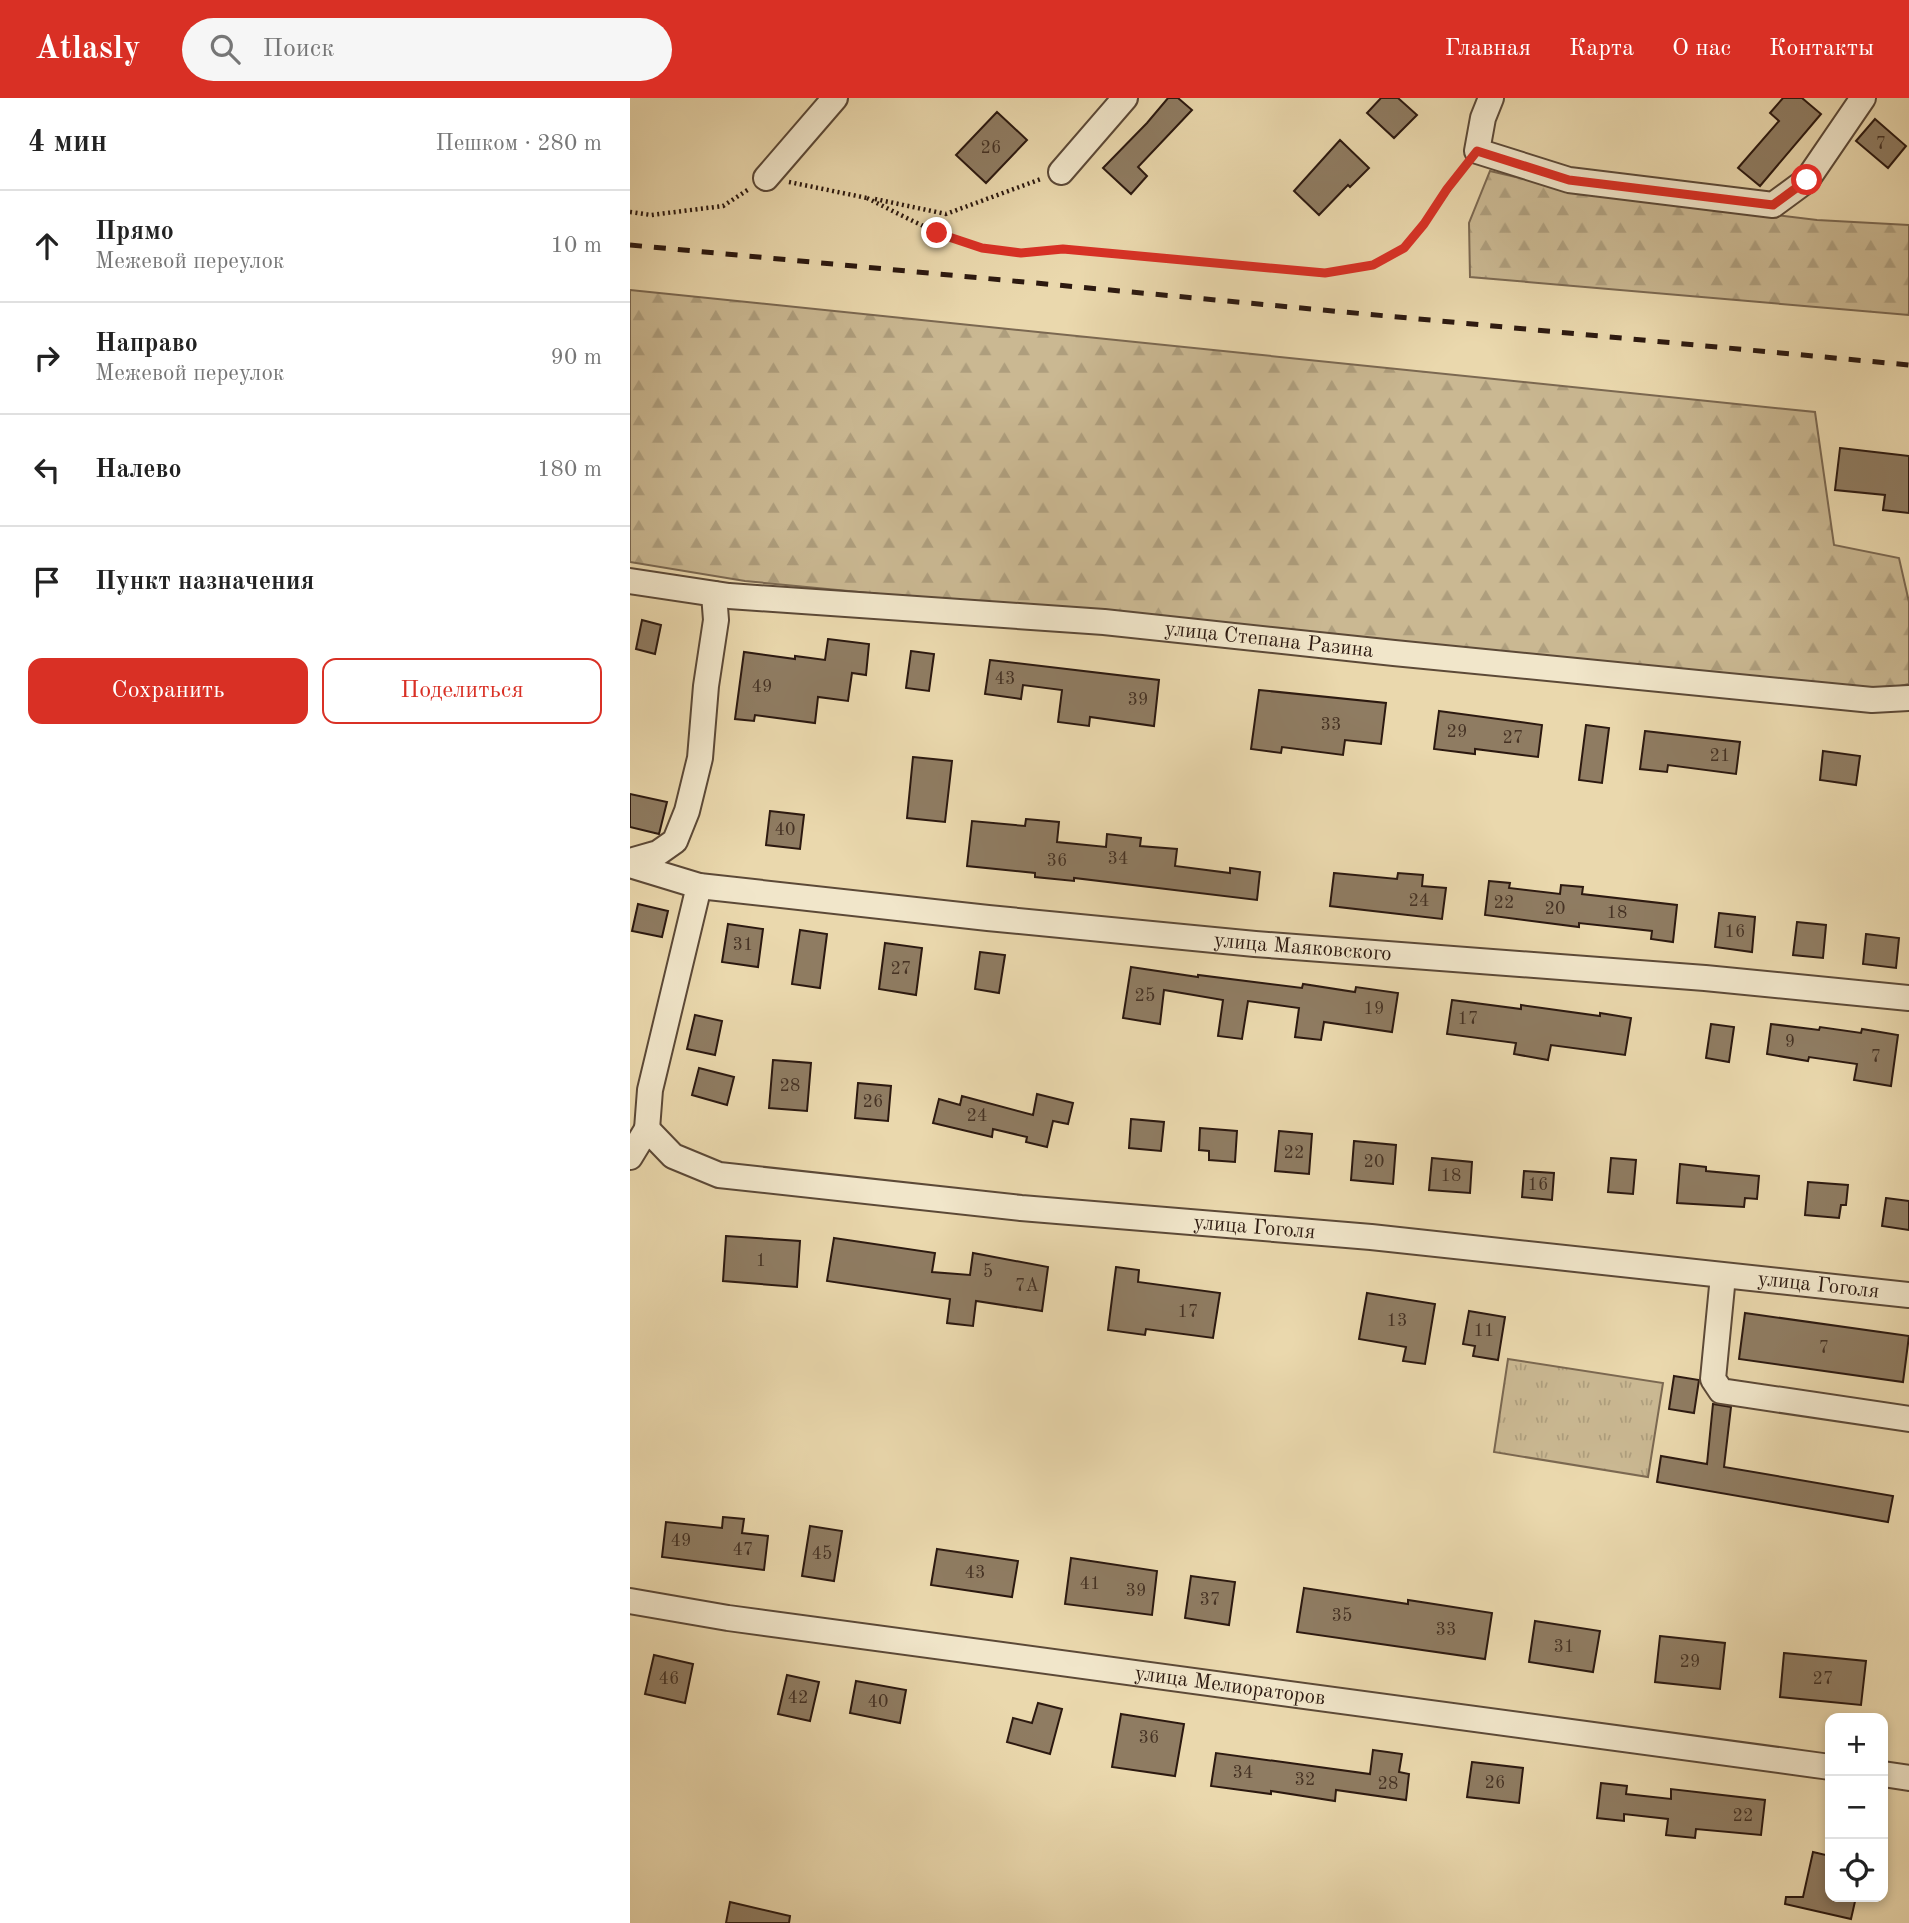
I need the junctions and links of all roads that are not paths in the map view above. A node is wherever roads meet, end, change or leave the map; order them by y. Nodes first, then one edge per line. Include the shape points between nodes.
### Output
1 (835, 98) edge
2 (1125, 98) edge
3 (1491, 98) edge
4 (1863, 98) edge
5 (1061, 172) road end
6 (766, 178) road end
7 (630, 581) edge
8 (714, 594) junction
9 (1909, 698) edge
10 (630, 863) edge
11 (699, 886) junction
12 (1909, 998) edge
13 (647, 1129) junction
14 (630, 1157) edge
15 (1723, 1276) junction
16 (1909, 1295) edge
17 (1909, 1419) edge
18 (630, 1601) edge
19 (1825, 1766) edge
20 (1888, 1775) edge
21 (1909, 1778) edge

1 - 6 street
2 - 5 street
3 - 4 street via 1477,151 1569,180 1773,205 1807,180
7 - 8 street, улица Степана Разина
8 - 9 street, улица Степана Разина via 1104,622 1871,700
8 - 10 street via 716,620 700,758 687,811 675,841
10 - 11 street, улица Маяковского
11 - 12 street, улица Маяковского via 1255,944
11 - 13 street via 650,1090
13 - 14 street
13 - 15 street, улица Гоголя via 673,1156 719,1175 1021,1208 1371,1237
15 - 16 street, улица Гоголя
15 - 17 street via 1713,1379 1721,1391
18 - 19 street, улица Мелиораторов
20 - 21 street

